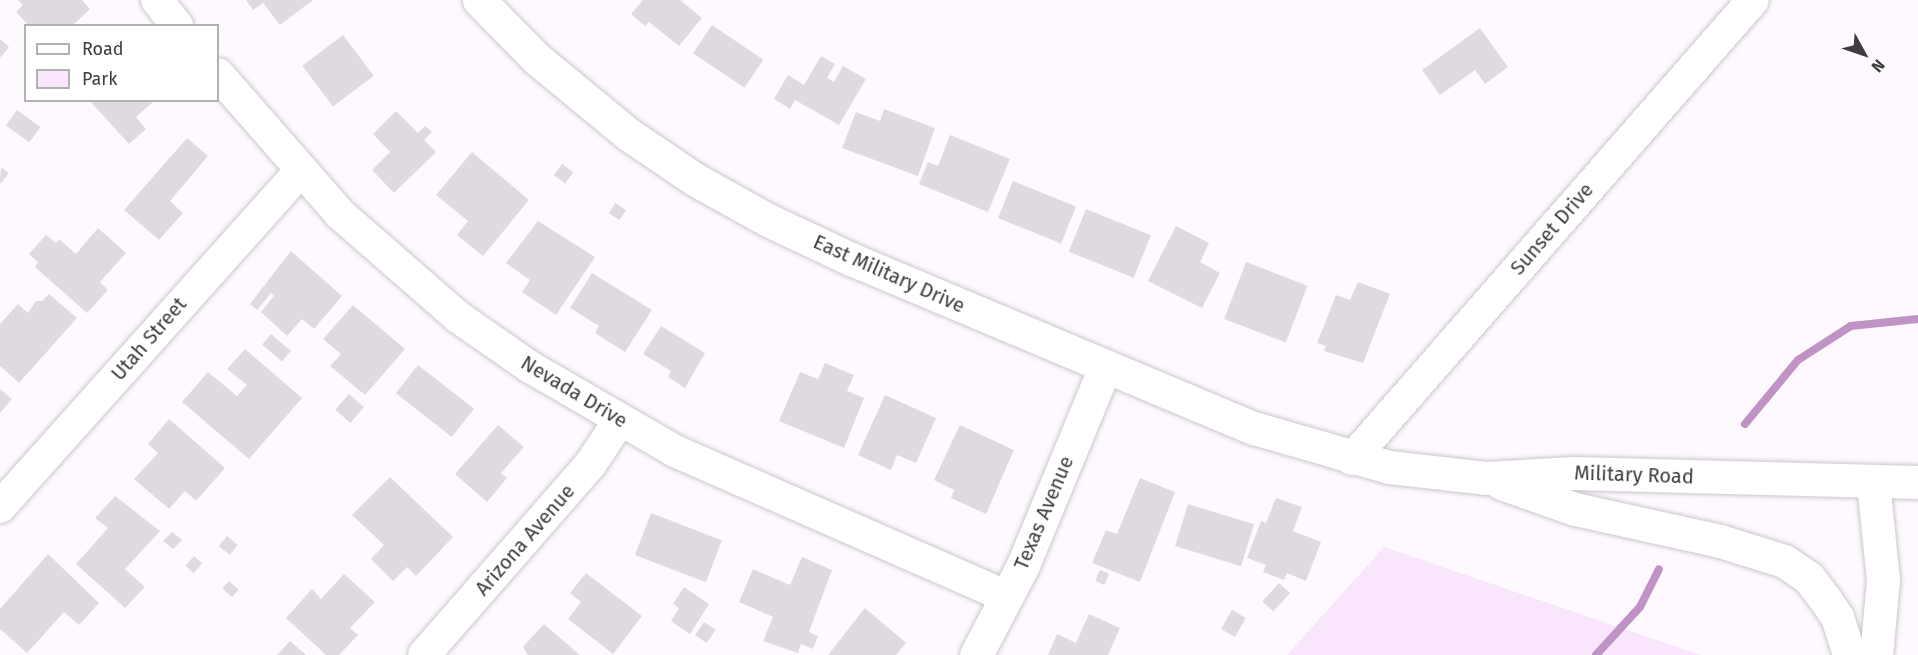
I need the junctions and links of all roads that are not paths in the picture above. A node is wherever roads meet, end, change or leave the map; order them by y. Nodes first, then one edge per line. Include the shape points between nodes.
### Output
1 (157, 0) edge
2 (479, 0) edge
3 (1753, 0) edge
4 (175, 24) edge
5 (219, 75) edge
6 (299, 172) junction
7 (1105, 367) junction
8 (620, 421) junction
9 (1352, 459) junction
10 (1485, 478) junction
11 (1918, 482) edge
12 (1873, 483) junction
13 (0, 507) edge
14 (1007, 597) junction
15 (424, 655) edge
16 (976, 655) edge
17 (1849, 655) edge
18 (1876, 655) edge

1 - 4 street
2 - 7 street, East Military Drive via 537,59 627,134 696,180 851,259
3 - 9 street, Sunset Drive
5 - 6 street, Nevada Drive
6 - 8 street, Nevada Drive via 393,263 458,316 538,372
6 - 13 street, Utah Street
7 - 9 street, East Military Drive via 1254,428
7 - 14 street, Texas Avenue
8 - 14 street, Nevada Drive via 686,456
8 - 15 street, Arizona Avenue via 590,465
9 - 10 street, Military Road
10 - 12 street, Military Road via 1574,473
10 - 17 street via 1575,509 1720,541 1784,561 1809,578 1826,598 1837,617
11 - 12 street, Military Road
12 - 18 street via 1883,580
14 - 16 street, Texas Avenue

